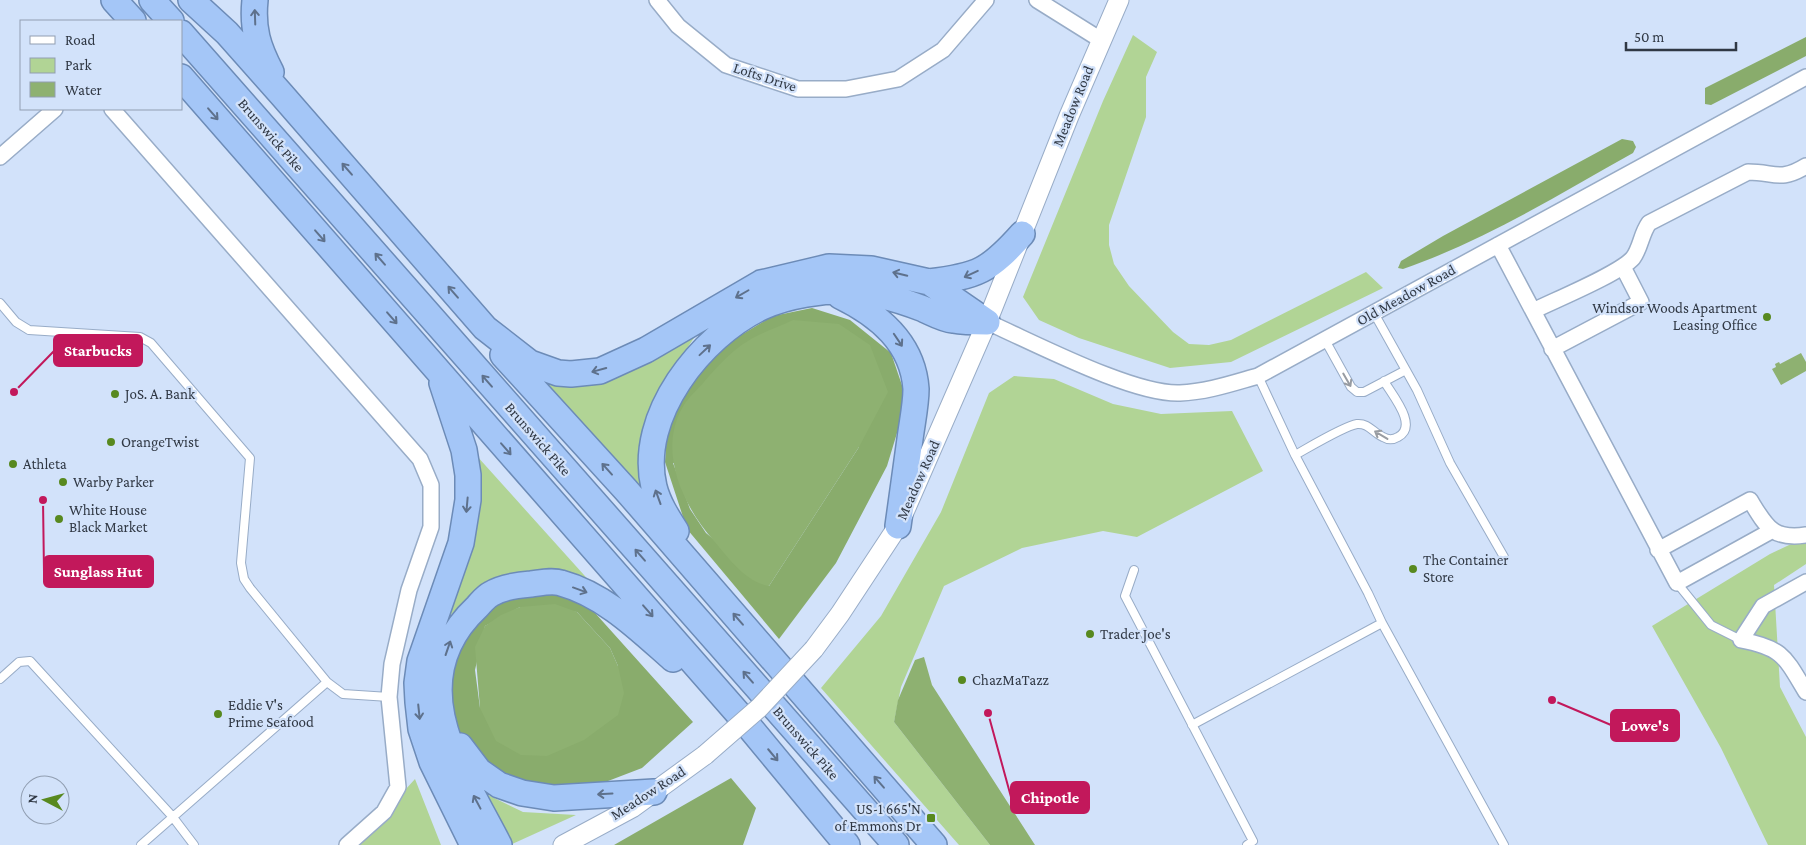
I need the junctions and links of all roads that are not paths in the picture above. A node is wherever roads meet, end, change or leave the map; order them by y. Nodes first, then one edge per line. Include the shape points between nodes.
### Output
1 (114, 0) edge
2 (152, 0) edge
3 (191, 0) edge
4 (205, 0) edge
5 (255, 0) edge
6 (657, 0) edge
7 (986, 0) edge
8 (1037, 0) edge
9 (1119, 0) edge
10 (132, 20) edge
11 (170, 20) edge
12 (182, 34) edge
13 (227, 34) junction
14 (1100, 40) junction
15 (1806, 77) edge
16 (182, 78) edge
17 (282, 95) junction
18 (54, 110) edge
19 (113, 110) edge
20 (0, 157) edge
21 (1804, 173) edge
22 (1022, 234) junction
23 (1498, 246) junction
24 (1623, 267) junction
25 (929, 282) junction
26 (831, 292) junction
27 (0, 303) edge
28 (1533, 311) junction
29 (1374, 313) junction
30 (987, 322) junction
31 (485, 328) junction
32 (1325, 340) junction
33 (1552, 349) junction
34 (1406, 370) junction
35 (439, 373) junction
36 (1258, 376) junction
37 (1384, 381) junction
38 (1295, 455) junction
39 (898, 526) junction
40 (1771, 531) junction
41 (1806, 535) edge
42 (1658, 550) junction
43 (1504, 557) dead end
44 (1134, 570) dead end
45 (1806, 582) edge
46 (1677, 583) junction
47 (720, 598) junction
48 (1382, 623) junction
49 (1741, 640) junction
50 (0, 679) edge
51 (327, 682) junction
52 (1806, 692) edge
53 (389, 697) junction
54 (442, 716) junction
55 (742, 718) junction
56 (1192, 725) junction
57 (654, 792) junction
58 (172, 816) junction
59 (1253, 844) edge
60 (141, 845) edge
61 (194, 845) edge
62 (347, 845) edge
63 (472, 845) edge
64 (499, 845) edge
65 (563, 845) edge
66 (847, 845) edge
67 (896, 845) edge
68 (934, 845) edge
69 (1504, 845) edge

1 - 10 highway
2 - 11 highway
3 - 13 highway
4 - 13 highway
17 -> 5 highway via 257,46
6 - 7 street, Lofts Drive via 678,26 726,65 798,89 846,89 898,79 943,50
8 - 14 street
9 - 14 street, Meadow Road
67 -> 12 highway, Brunswick Pike
13 - 17 highway
14 - 22 street, Meadow Road
15 - 23 street, Old Meadow Road
16 -> 35 highway, Brunswick Pike
31 -> 17 highway
18 - 20 street
19 - 53 street via 420,459 431,485 432,527 409,590 392,664
21 - 24 street via 1774,176 1748,172 1649,223 1638,250
22 -> 25 highway via 998,261 966,277
22 - 30 street, Meadow Road
23 - 28 street
23 - 29 street, Old Meadow Road
24 - 28 street
24 - 33 street via 1641,302
25 - 30 highway
25 -> 31 highway via 871,268 829,267 761,283 646,350 600,371 571,374 546,369 530,363
26 - 30 highway via 871,294 952,320
26 -> 39 highway via 868,310 883,322 899,339 914,375 916,391
47 -> 26 highway via 664,514 654,487 652,464 657,429 668,399 682,375 706,348 732,327 762,307 795,296
27 - 51 lane via 16,322 29,330 140,337 156,349 250,458 241,563 244,579
28 - 33 street
29 - 32 street, Old Meadow Road
29 - 34 lane
30 - 36 street, Old Meadow Road via 1111,376 1154,389 1178,393 1203,391
30 - 39 street, Meadow Road
47 -> 31 highway via 489,340
32 - 36 street, Old Meadow Road
32 -> 37 lane via 1353,389 1364,392
33 - 42 street
34 - 37 lane
34 - 43 lane via 1450,463
35 -> 55 highway, Brunswick Pike
35 -> 63 highway via 464,450 468,500 461,543 420,661 418,702 420,729 432,762
36 - 38 lane
37 -> 38 lane via 1406,421 1406,430 1401,435 1385,438 1369,426 1356,424
38 - 48 lane
39 - 57 street, Meadow Road, bridge via 814,649 759,708 705,755
40 - 41 street via 1783,536
40 - 42 street via 1750,500
40 - 46 street
42 - 46 street
44 - 56 lane via 1125,596
45 - 49 street via 1763,606
46 - 49 lane via 1711,625
68 -> 47 highway
48 - 56 lane
48 - 69 lane
49 - 52 street via 1760,644 1785,656
50 - 58 lane via 18,662 30,661
51 - 53 lane via 343,694
51 - 58 lane
53 - 62 street via 398,787 384,812
54 -> 55 highway via 442,664 452,636 468,615 490,594 524,584 559,582 591,594 627,620
57 -> 54 highway via 554,798 522,793 479,771 465,755
64 -> 54 highway via 456,763
55 -> 66 highway, Brunswick Pike
56 - 59 lane
57 - 65 street, Meadow Road via 632,808
58 - 60 lane
58 - 61 lane

